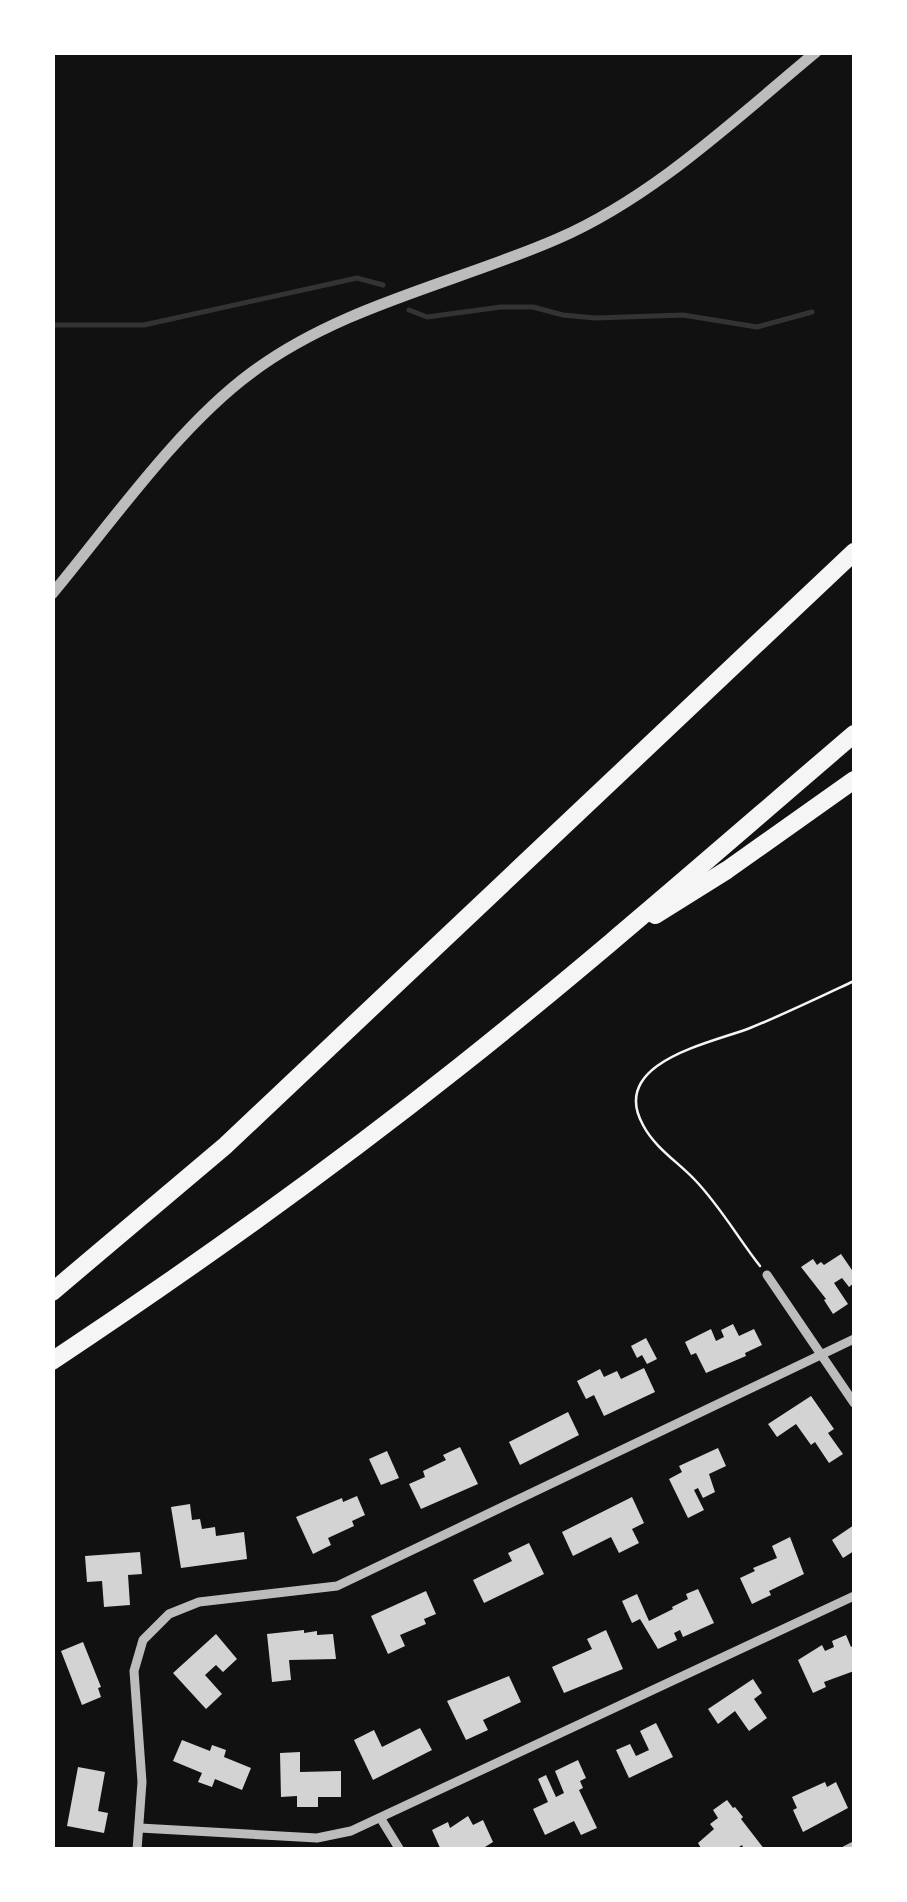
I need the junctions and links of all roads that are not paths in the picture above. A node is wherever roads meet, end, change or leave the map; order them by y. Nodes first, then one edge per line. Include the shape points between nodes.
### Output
1 (816, 52) edge
2 (854, 552) edge
3 (52, 594) edge
4 (854, 734) edge
5 (854, 780) edge
6 (608, 944) junction
7 (767, 1275) road end
8 (52, 1292) edge
9 (854, 1338) edge
10 (822, 1354) junction
11 (52, 1362) edge
12 (854, 1403) edge
13 (854, 1596) edge
14 (381, 1819) junction
15 (140, 1828) junction
16 (854, 1846) edge
17 (137, 1850) edge
18 (400, 1850) edge
19 (846, 1850) edge

1 - 3 street via 694,152 602,215 560,238 327,328 252,372 187,433
2 - 8 highway via 226,1145
4 - 6 highway
5 - 6 highway
6 - 11 highway via 357,1146
7 - 10 street
9 - 10 street
10 - 12 street
10 - 15 street via 337,1586 199,1602 169,1614 143,1640 134,1671
13 - 14 street
14 - 15 street via 317,1838
14 - 18 street
15 - 17 street
16 - 19 street

